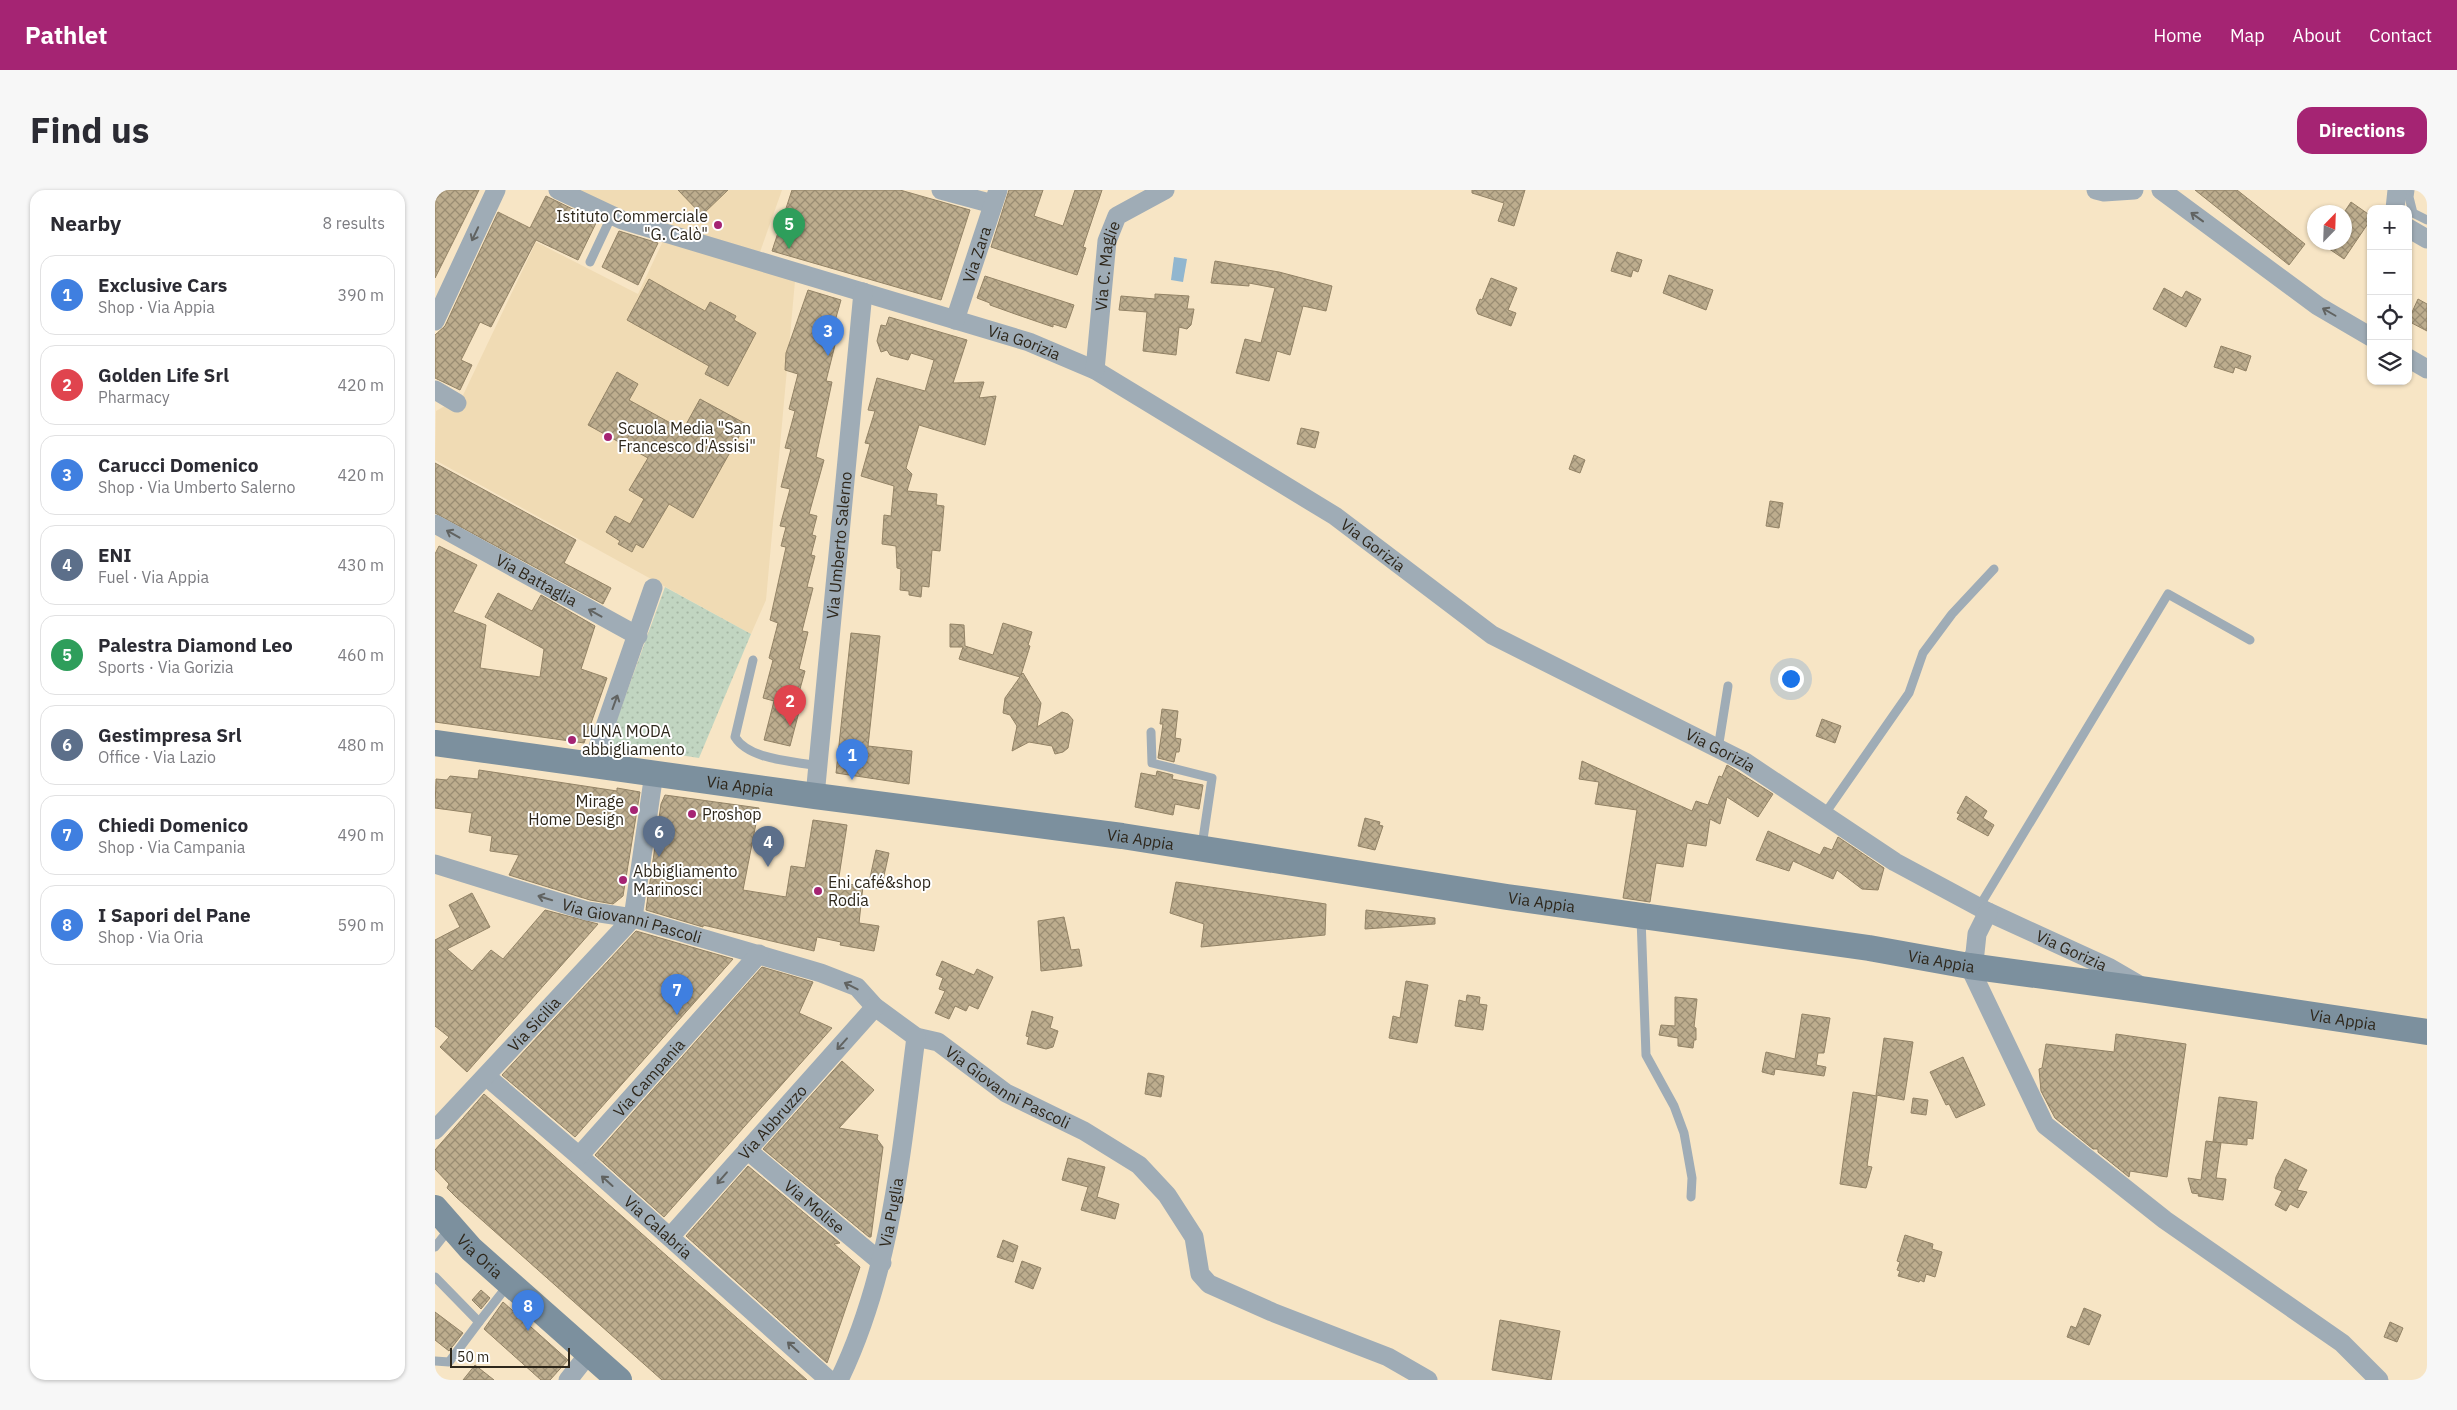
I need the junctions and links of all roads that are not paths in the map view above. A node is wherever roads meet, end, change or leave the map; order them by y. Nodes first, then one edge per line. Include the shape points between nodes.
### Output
1 (496, 190) edge
2 (558, 190) edge
3 (941, 190) edge
4 (1165, 190) edge
5 (2095, 190) edge
6 (2134, 190) edge
7 (2161, 190) edge
8 (2397, 190) edge
9 (2410, 190) edge
10 (995, 197) edge
11 (2395, 205) edge
12 (612, 215) junction
13 (2427, 220) edge
14 (2412, 230) edge
15 (2427, 238) edge
16 (590, 262) dead end
17 (863, 292) junction
18 (955, 320) junction
19 (435, 321) edge
20 (2367, 335) edge
21 (2412, 360) edge
22 (2427, 369) edge
23 (1095, 370) junction
24 (435, 390) edge
25 (457, 403) dead end
26 (435, 524) edge
27 (1993, 569) dead end
28 (653, 588) dead end
29 (638, 636) junction
30 (2250, 640) dead end
31 (753, 660) dead end
32 (1728, 686) dead end
33 (1151, 732) dead end
34 (435, 742) edge
35 (1718, 749) junction
36 (593, 764) junction
37 (818, 766) junction
38 (654, 773) junction
39 (815, 796) junction
40 (1824, 815) junction
41 (1202, 848) junction
42 (435, 864) edge
43 (1983, 910) junction
44 (1641, 916) junction
45 (633, 918) junction
46 (759, 954) junction
47 (1969, 966) junction
48 (2147, 990) junction
49 (875, 1008) junction
50 (2427, 1032) edge
51 (916, 1037) junction
52 (486, 1076) junction
53 (435, 1130) edge
54 (747, 1150) junction
55 (579, 1156) junction
56 (1691, 1197) dead end
57 (440, 1228) edge
58 (670, 1237) junction
59 (882, 1263) junction
60 (435, 1277) edge
61 (510, 1283) junction
62 (479, 1322) junction
63 (590, 1352) junction
64 (435, 1362) edge
65 (568, 1380) edge
66 (619, 1380) edge
67 (829, 1380) edge
68 (839, 1380) edge
69 (1428, 1380) edge
70 (2379, 1380) edge

1 -> 19 street
2 - 12 street, Via Gorizia
3 - 10 street
4 - 23 street, Via C. Maglie via 1117,216 1107,241
5 - 6 street
20 -> 7 street via 2318,306
8 - 11 street
9 - 13 lane via 2413,213
10 - 18 street, Via Zara
12 - 16 lane
12 - 17 street, Via Gorizia
14 - 15 street
17 - 18 street, Via Gorizia
17 - 37 street, Via Umberto Salerno
18 - 23 street, Via Gorizia via 1029,342
21 - 22 street
23 - 35 street, Via Gorizia via 1335,516 1492,635
24 - 25 street
29 -> 26 street, Via Battaglia
27 - 40 lane via 1952,614 1923,653 1909,693
28 - 29 street
36 -> 29 street
30 - 43 lane via 2168,594
31 - 37 lane via 735,737 741,745 761,754
32 - 35 lane
33 - 41 lane via 1152,763 1212,778
34 - 36 main road, Via Appia
35 - 40 street, Via Gorizia via 1745,762
36 - 38 main road, Via Appia
37 - 39 street, Via Umberto Salerno
38 - 39 main road, Via Appia
38 - 45 street
39 - 41 main road, Via Appia
40 - 43 street, Via Gorizia via 1895,862
41 - 44 main road, Via Appia
45 -> 42 street, Via Giovanni Pascoli via 587,911
43 - 47 street via 1975,953
43 - 48 street, Via Gorizia via 2109,968
44 - 47 main road, Via Appia via 1869,948
44 - 56 lane via 1646,1055 1674,1106 1684,1133 1692,1178
45 - 46 street, Via Giovanni Pascoli
45 - 52 street, Via Sicilia
49 -> 46 street, Via Giovanni Pascoli via 857,987
46 - 55 street, Via Campania
47 - 48 main road, Via Appia
47 - 70 street via 2045,1125 2165,1220 2342,1343
48 - 50 main road, Via Appia
49 - 51 street, Via Giovanni Pascoli
49 -> 54 street, Via Abbruzzo
51 - 59 street, Via Puglia via 899,1174
51 - 69 street, Via Giovanni Pascoli via 938,1042 1006,1092 1091,1135 1139,1165 1167,1195 1194,1237 1200,1274 1209,1284 1388,1357
52 - 53 street, Via Sicilia
52 - 55 street, Via Calabria
54 -> 58 street, Via Abbruzzo
54 - 59 street, Via Molise
58 -> 55 street, Via Calabria
57 - 61 main road, Via Oria via 471,1249
67 -> 58 street, Via Calabria
59 - 68 street, Via Puglia via 853,1352
60 - 62 lane
61 - 62 lane
61 - 63 main road, Via Oria
62 - 64 lane via 449,1362
63 - 65 street
63 - 66 main road, Via Oria

